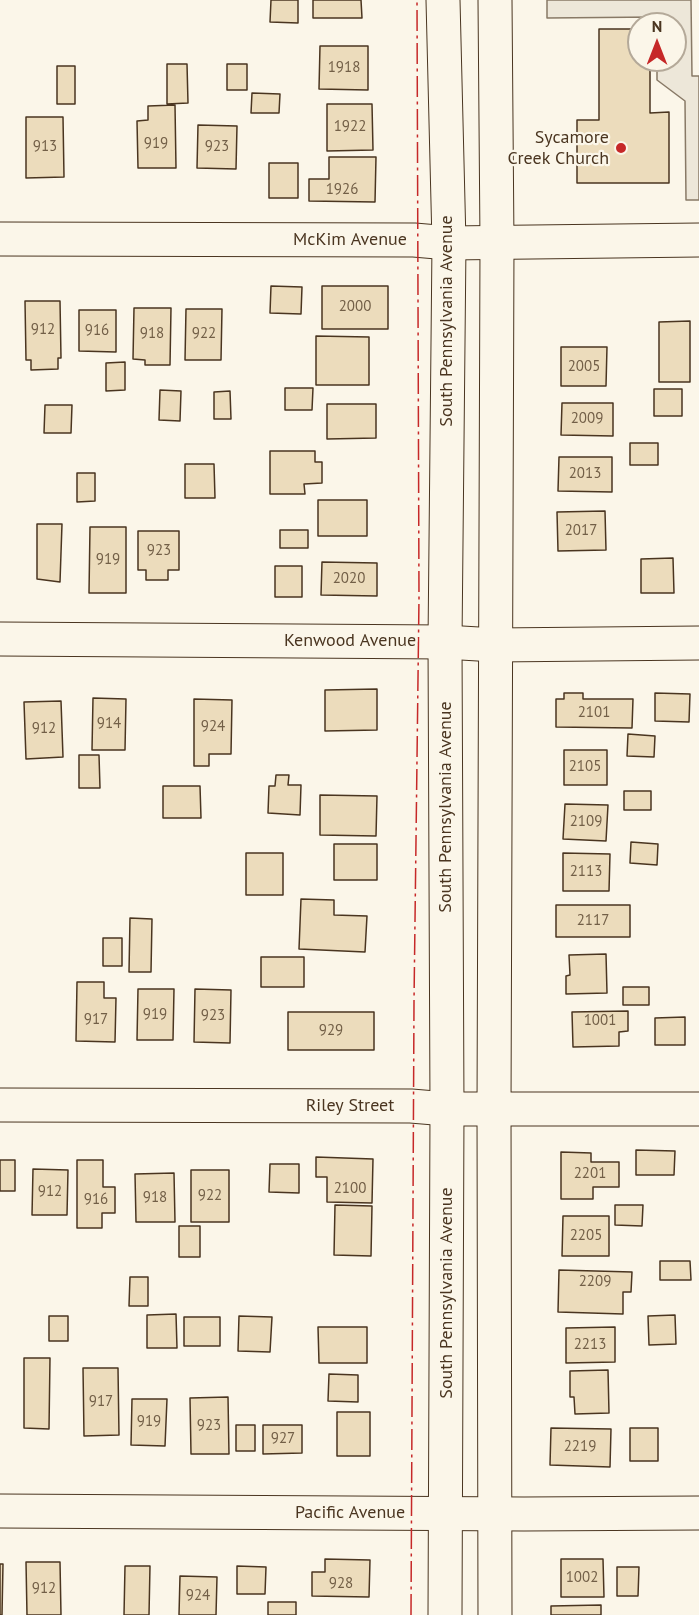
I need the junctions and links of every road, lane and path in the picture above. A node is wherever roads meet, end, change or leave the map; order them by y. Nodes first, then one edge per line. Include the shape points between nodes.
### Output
1 (443, 0) edge
2 (495, 0) edge
3 (0, 239) edge
4 (699, 240) edge
5 (449, 243) junction
6 (497, 243) junction
7 (0, 639) edge
8 (445, 642) junction
9 (699, 643) edge
10 (495, 645) junction
11 (0, 1105) edge
12 (447, 1109) junction
13 (494, 1109) junction
14 (699, 1109) edge
15 (0, 1511) edge
16 (699, 1513) edge
17 (446, 1514) junction
18 (495, 1514) junction
19 (445, 1615) edge
20 (495, 1615) edge

1 - 5 main road, South Pennsylvania Avenue
2 - 6 main road
3 - 5 main road, McKim Avenue
4 - 6 main road, McKim Avenue
5 - 6 main road, McKim Avenue
5 - 8 main road, South Pennsylvania Avenue
6 - 10 main road
7 - 8 main road, Kenwood Avenue
8 - 10 main road, Kenwood Avenue
8 - 12 main road, South Pennsylvania Avenue
9 - 10 main road, Kenwood Avenue
10 - 13 main road
11 - 12 main road, Riley Street
12 - 13 main road, Riley Street
12 - 17 main road, South Pennsylvania Avenue
13 - 14 main road, Riley Street
13 - 18 main road
15 - 17 main road, Pacific Avenue
16 - 18 main road, Pacific Avenue
17 - 18 main road, Pacific Avenue
17 - 19 main road, South Pennsylvania Avenue
18 - 20 main road

